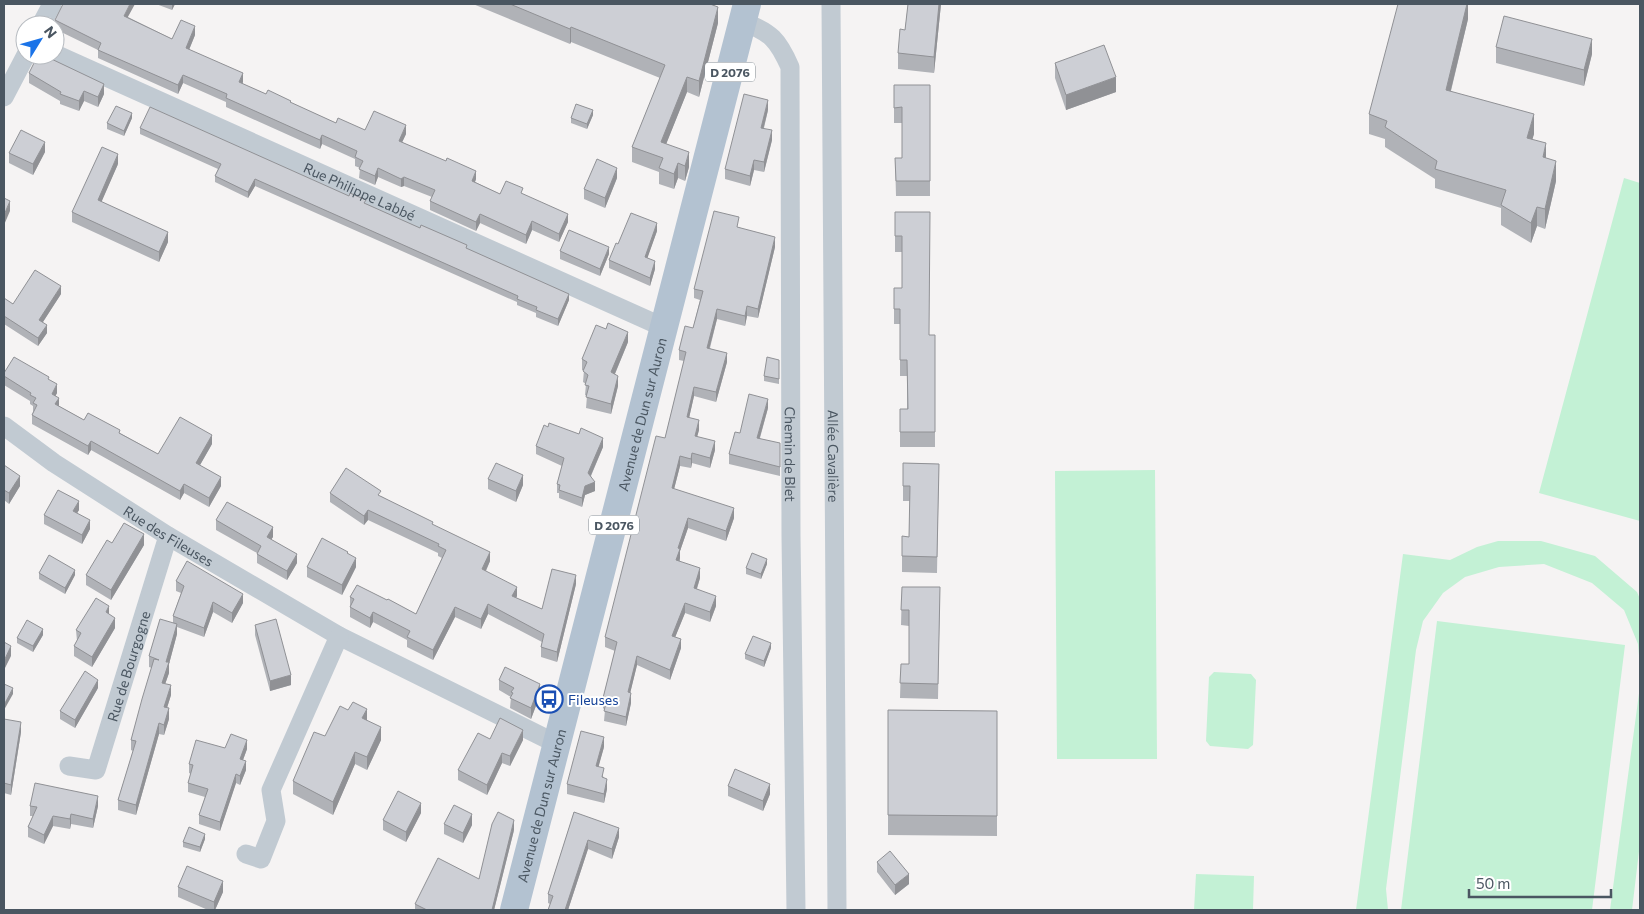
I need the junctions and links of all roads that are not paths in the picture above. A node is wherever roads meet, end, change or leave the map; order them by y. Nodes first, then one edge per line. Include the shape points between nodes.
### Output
1 (831, 4) edge
2 (745, 13) edge
3 (65, 58) edge
4 (21, 65) edge
5 (4, 97) edge
6 (665, 328) junction
7 (4, 426) edge
8 (168, 536) junction
9 (338, 636) junction
10 (557, 744) junction
11 (69, 766) dead end
12 (246, 854) dead end
13 (514, 910) edge
14 (796, 910) edge
15 (837, 910) edge

1 - 15 street, Allée Cavalière
2 - 6 main road, Avenue de Dun sur Auron / D 2076
2 - 14 street, Chemin de Blet via 782,50 790,68
3 - 6 street, Rue Philippe Labbé
4 - 5 street
6 - 10 main road, Avenue de Dun sur Auron / D 2076
7 - 8 street, Rue des Fileuses via 54,463
8 - 9 street, Rue des Fileuses
8 - 11 street, Rue de Bourgogne via 96,770
9 - 10 street, Rue des Fileuses
9 - 12 street via 271,790 276,821 261,859
10 - 13 main road, Avenue de Dun sur Auron / D 2076

